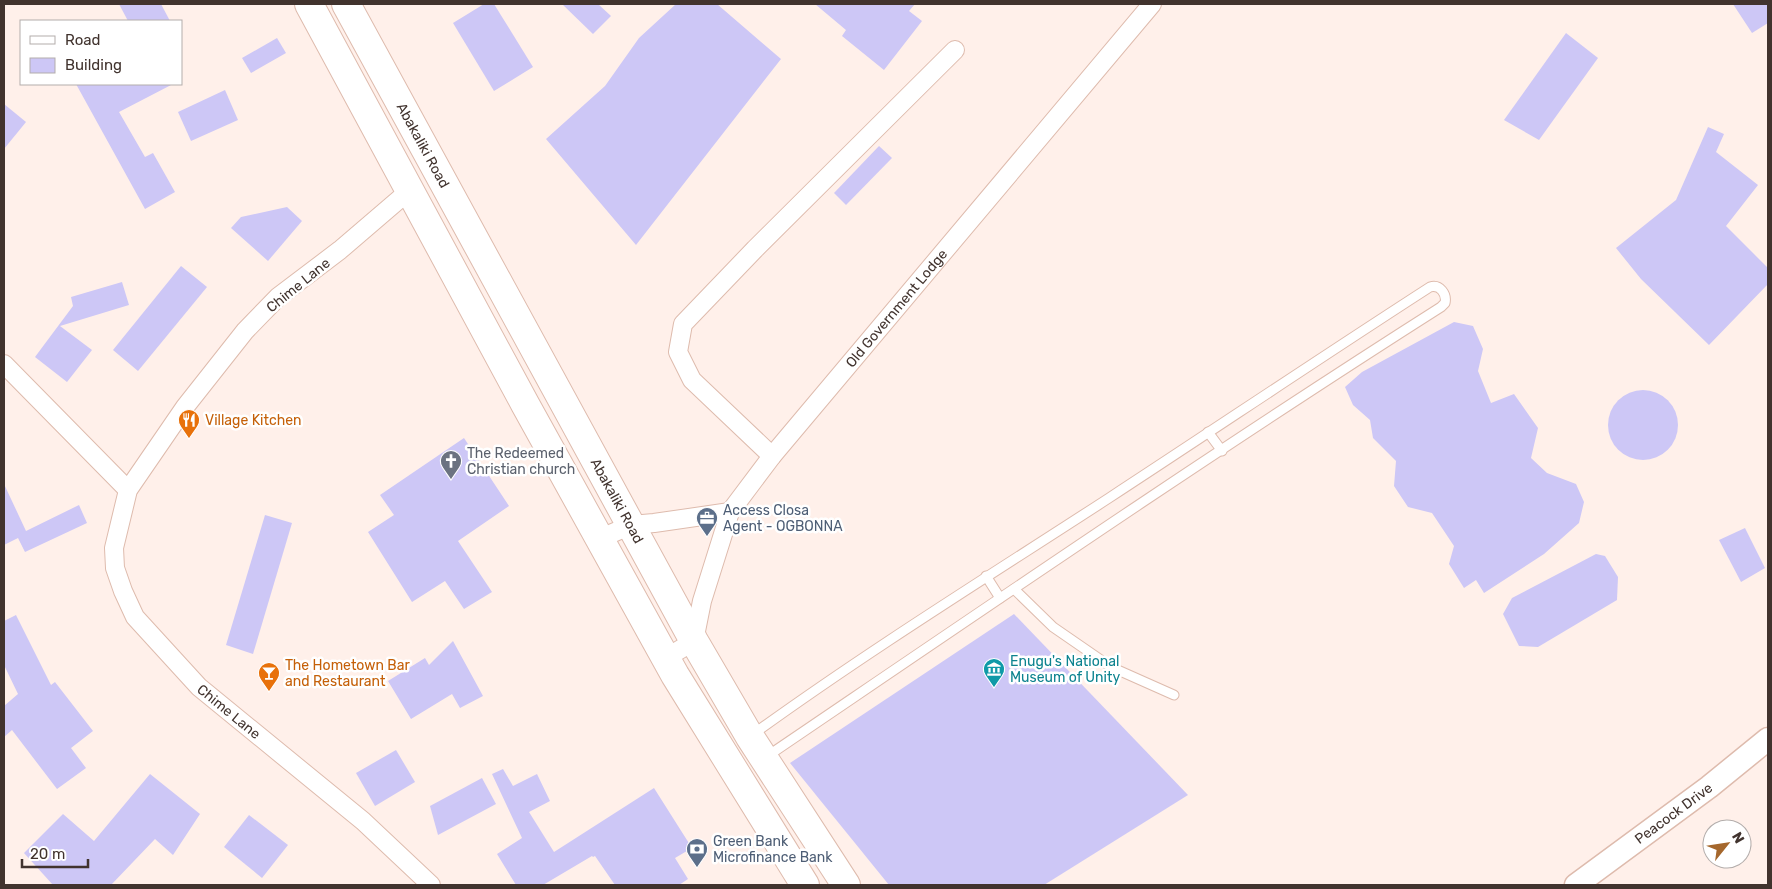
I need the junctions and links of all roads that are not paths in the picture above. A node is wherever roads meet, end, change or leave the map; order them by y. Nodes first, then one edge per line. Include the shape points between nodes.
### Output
1 (310, 4) edge
2 (346, 4) edge
3 (1152, 4) edge
4 (955, 50) dead end
5 (410, 190) junction
6 (4, 364) edge
7 (1208, 432) junction
8 (1222, 451) junction
9 (772, 456) junction
10 (128, 490) junction
11 (730, 512) junction
12 (631, 525) junction
13 (599, 539) junction
14 (986, 576) junction
15 (1014, 589) junction
16 (1000, 598) junction
17 (694, 642) junction
18 (666, 658) junction
19 (1174, 695) dead end
20 (1768, 739) edge
21 (757, 748) junction
22 (431, 885) edge
23 (805, 885) edge
24 (846, 885) edge
25 (1576, 885) edge

1 - 5 main road
2 - 12 main road, Abakaliki Road
3 - 9 street, Old Government Lodge
4 - 9 street via 684,324 678,352 692,380
5 - 10 street, Chime Lane via 278,298 245,331 185,406
5 - 13 main road
6 - 10 street
7 - 8 lane
7 - 8 lane via 1430,287 1437,286 1442,290 1446,299 1441,307
7 - 14 lane
8 - 15 lane
9 - 11 street, Old Government Lodge
10 - 22 street, Chime Lane via 114,548 115,568 135,616 199,687 363,821
11 - 12 street
11 - 17 street, Old Government Lodge via 702,601
12 - 13 street
12 - 17 main road, Abakaliki Road
13 - 18 main road
14 - 16 lane
14 - 21 lane via 818,687
15 - 16 lane
15 - 19 lane via 1053,627 1111,667
16 - 21 lane
17 - 18 street
17 - 21 main road, Abakaliki Road
18 - 23 main road
20 - 25 street, Peacock Drive
21 - 24 main road, Abakaliki Road

